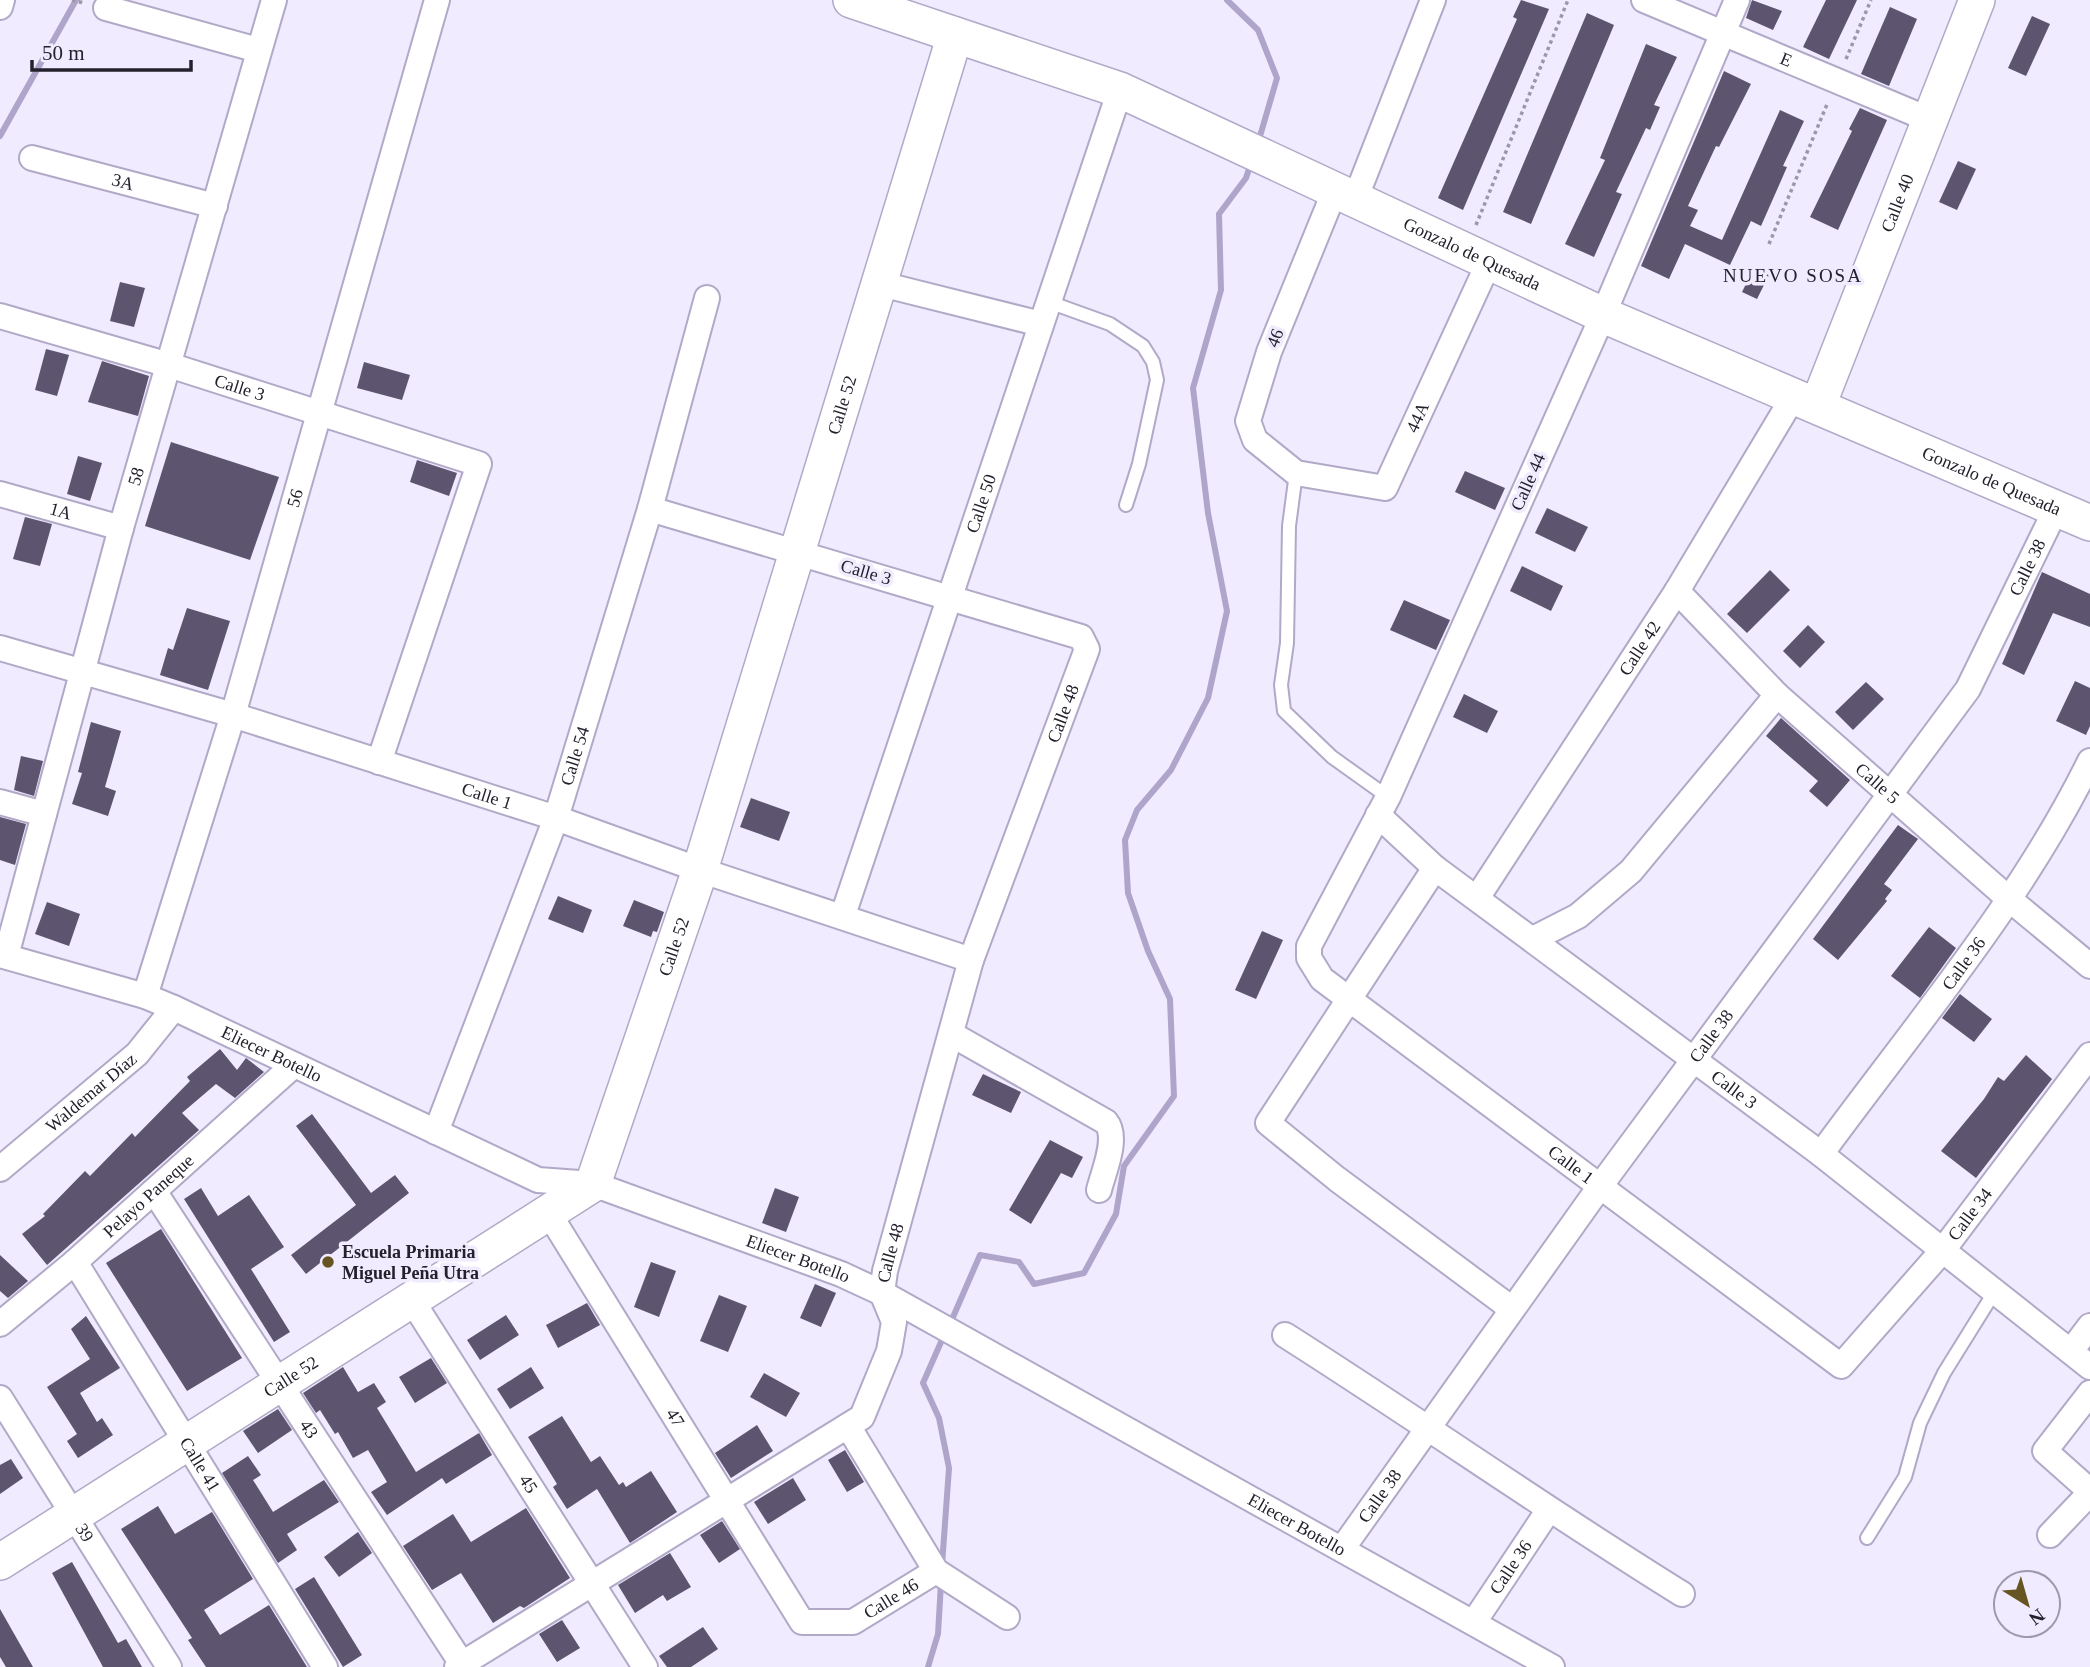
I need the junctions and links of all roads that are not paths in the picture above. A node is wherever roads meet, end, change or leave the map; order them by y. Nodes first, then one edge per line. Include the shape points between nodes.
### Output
1 (2, 0) edge
2 (274, 0) edge
3 (437, 0) edge
4 (850, 0) edge
5 (1433, 0) edge
6 (1644, 0) edge
7 (1737, 0) edge
8 (1978, 0) edge
9 (0, 6) edge
10 (106, 8) dead end
11 (903, 8) edge
12 (1724, 33) junction
13 (955, 35) junction
14 (258, 50) junction
15 (1120, 90) junction
16 (1928, 119) junction
17 (32, 158) dead end
18 (1346, 193) junction
19 (215, 206) junction
20 (1477, 257) junction
21 (877, 283) junction
22 (708, 298) dead end
23 (1045, 313) junction
24 (1603, 315) junction
25 (0, 316) edge
26 (169, 365) junction
27 (1807, 400) junction
28 (319, 414) junction
29 (1296, 473) junction
30 (0, 494) edge
31 (1126, 505) dead end
32 (650, 509) junction
33 (2056, 509) junction
34 (2090, 523) edge
35 (121, 528) junction
36 (797, 552) junction
37 (1677, 591) junction
38 (950, 596) junction
39 (1081, 637) joint
40 (0, 648) edge
41 (82, 670) junction
42 (1777, 695) junction
43 (233, 715) junction
44 (2090, 761) edge
45 (379, 762) junction
46 (1890, 795) junction
47 (0, 802) edge
48 (1383, 806) junction
49 (44, 814) junction
50 (556, 818) junction
51 (1435, 868) junction
52 (700, 870) junction
53 (1477, 898) junction
54 (2008, 899) junction
55 (842, 915) junction
56 (1533, 939) junction
57 (3, 955) edge
58 (1309, 958) joint
59 (971, 960) junction
60 (2090, 966) edge
61 (145, 996) junction
62 (1350, 1000) junction
63 (174, 1008) junction
64 (951, 1034) junction
65 (2090, 1055) edge
66 (1695, 1060) junction
67 (294, 1065) junction
68 (436, 1132) junction
69 (1821, 1154) junction
70 (0, 1169) edge
71 (593, 1184) junction
72 (1601, 1185) junction
73 (1099, 1190) dead end
74 (154, 1191) junction
75 (548, 1212) junction
76 (1943, 1250) junction
77 (75, 1262) junction
78 (1995, 1291) junction
79 (882, 1293) junction
80 (411, 1299) junction
81 (1512, 1308) junction
82 (0, 1324) edge
83 (2090, 1326) edge
84 (1285, 1335) dead end
85 (2080, 1359) edge
86 (1841, 1366) joint
87 (280, 1383) junction
88 (2090, 1394) edge
89 (0, 1398) edge
90 (848, 1426) junction
91 (1428, 1426) junction
92 (186, 1443) junction
93 (2090, 1492) edge
94 (726, 1499) junction
95 (1548, 1511) junction
96 (73, 1515) junction
97 (2050, 1535) dead end
98 (1867, 1538) dead end
99 (1342, 1549) junction
100 (0, 1562) edge
101 (936, 1572) junction
102 (593, 1583) junction
103 (1682, 1594) dead end
104 (1007, 1617) dead end
105 (802, 1622) joint
106 (1474, 1622) junction
107 (461, 1666) edge
108 (169, 1667) edge
109 (325, 1667) edge
110 (645, 1667) edge
111 (1552, 1667) edge

1 - 9 street
2 - 14 street, 58
3 - 28 street, 56
4 - 11 street, Gonzalo de Quesada
5 - 18 street, 46
6 - 12 street, E
7 - 12 street, Calle 44
8 - 16 street, Calle 40
10 - 14 street
11 - 13 street, Gonzalo de Quesada
12 - 16 street, E
12 - 24 street, Calle 44
13 - 15 street, Gonzalo de Quesada
13 - 21 street, Calle 52
14 - 19 street, 58
15 - 18 street, Gonzalo de Quesada
15 - 23 street, Calle 50
16 - 27 street, Calle 40
17 - 19 street, 3A
18 - 20 street, Gonzalo de Quesada
18 - 29 street, 46 via 1269,352 1248,421 1255,440
19 - 26 street, 58
20 - 24 street, Gonzalo de Quesada
20 - 29 street, 44A via 1385,488
21 - 23 street
21 - 36 street, Calle 52
22 - 32 street, Calle 54
23 - 31 lane via 1110,324 1143,346 1153,362 1157,380
23 - 38 street, Calle 50
24 - 27 street, Gonzalo de Quesada
24 - 48 street, Calle 44
25 - 26 street, Calle 3
26 - 28 street, Calle 3
26 - 35 street, 58
27 - 33 street, Gonzalo de Quesada
27 - 37 street, Calle 42
28 - 43 street, 56
28 - 45 street, Calle 3 via 479,464
29 - 48 lane via 1289,526 1287,643 1281,685 1284,711
30 - 35 street, 1A
32 - 36 street, Calle 3
32 - 50 street, Calle 54
33 - 34 street, Gonzalo de Quesada
33 - 46 street, Calle 38 via 1968,689
35 - 41 street, 58
36 - 38 street, Calle 3
36 - 52 street, Calle 52
37 - 42 street, Calle 5
37 - 53 street, Calle 42
38 - 39 street, Calle 3
38 - 55 street, Calle 50
39 - 59 street, Calle 48 via 1087,649
40 - 41 street, Calle 1
41 - 43 street, Calle 1
41 - 49 street, 58
42 - 46 street, Calle 5
42 - 56 street via 1623,879 1578,916
43 - 45 street, Calle 1
43 - 61 street, 56
44 - 54 street, Calle 36
45 - 50 street, Calle 1
46 - 54 street, Calle 5
46 - 66 street, Calle 38
47 - 49 street
48 - 51 street, Calle 3
48 - 58 street, Calle 44 via 1308,946
49 - 57 street, 58
50 - 52 street, Calle 1
50 - 68 street, Calle 54
51 - 53 street, Calle 3
51 - 62 street
52 - 55 street, Calle 1
52 - 71 street, Calle 52
53 - 56 street, Calle 3
54 - 60 street, Calle 5
54 - 69 street, Calle 36
55 - 59 street, Calle 1
56 - 66 street, Calle 3
57 - 61 street, Eliecer Botello
58 - 62 street, Calle 1 via 1322,979
59 - 64 street, Calle 48
61 - 63 street, Eliecer Botello
62 - 72 street, Calle 1
62 - 81 street via 1268,1123
63 - 67 street, Eliecer Botello
63 - 70 street, Waldemar Díaz via 137,1054
64 - 73 street via 1110,1126
64 - 79 street, Calle 48
65 - 76 street, Calle 34
66 - 69 street, Calle 3
66 - 72 street, Calle 38
67 - 68 street, Eliecer Botello
67 - 74 street, Pelayo Paneque
68 - 71 street, Eliecer Botello via 538,1180
69 - 76 street, Calle 3
71 - 75 street, Calle 52
71 - 79 street, Eliecer Botello
72 - 81 street, Calle 38
72 - 86 street, Calle 1
74 - 77 street, Pelayo Paneque
74 - 87 street, 43
75 - 80 street, Calle 52
75 - 94 street, 47
76 - 78 street, Calle 3
76 - 86 street, Calle 34
77 - 82 street, Pelayo Paneque
77 - 92 street, Calle 41
78 - 85 street, Calle 3
78 - 98 lane via 1944,1373 1920,1423 1905,1477
79 - 90 street, Calle 48 via 894,1322 889,1351 862,1417
79 - 99 street, Eliecer Botello
80 - 87 street, Calle 52
80 - 102 street, 45
81 - 91 street, Calle 38
83 - 85 street
84 - 91 street
87 - 92 street, Calle 52
87 - 107 street, 43
88 - 93 street via 2045,1451
89 - 96 street, 39
90 - 94 street, Calle 48
90 - 101 street
91 - 95 street
91 - 99 street, Calle 38
92 - 96 street, Calle 52
92 - 109 street, Calle 41
93 - 97 street
94 - 102 street, Calle 48
94 - 105 street, 47
95 - 103 street
95 - 106 street, Calle 36
96 - 100 street, Calle 52
96 - 108 street, 39
99 - 106 street, Eliecer Botello
101 - 104 street
101 - 105 street, Calle 46 via 853,1622
102 - 107 street, Calle 48
102 - 110 street, 45
106 - 111 street, Eliecer Botello

